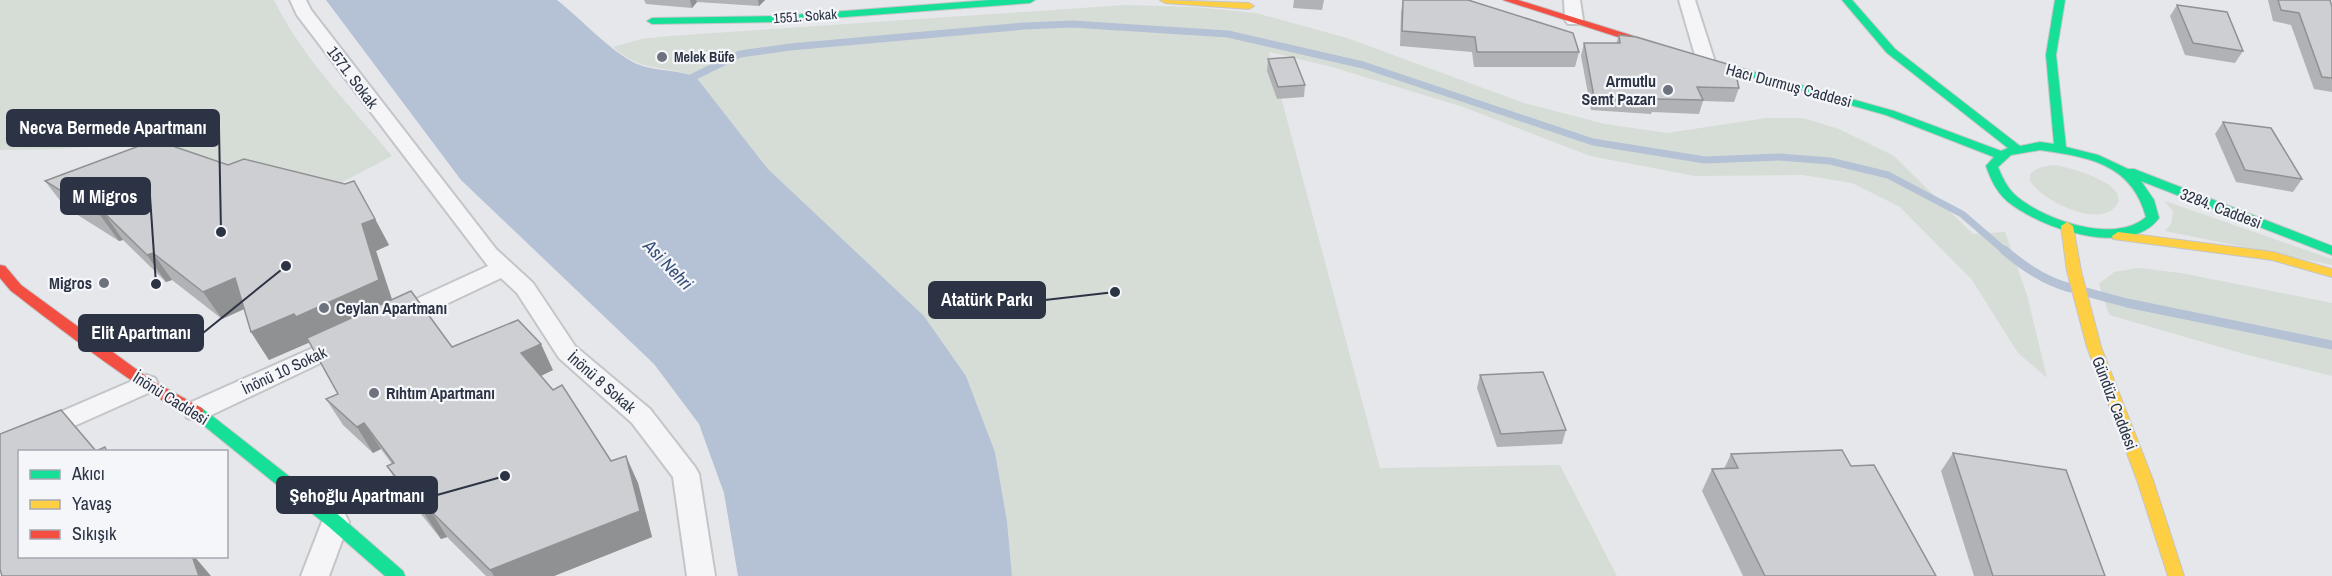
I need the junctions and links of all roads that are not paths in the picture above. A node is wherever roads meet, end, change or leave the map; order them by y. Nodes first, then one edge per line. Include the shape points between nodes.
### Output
1 (298, 0) edge
2 (1030, 0) edge
3 (1165, 0) edge
4 (1508, 0) edge
5 (1572, 0) edge
6 (1687, 0) edge
7 (1847, 0) edge
8 (2060, 0) edge
9 (1249, 6) dead end
10 (1574, 20) junction
11 (652, 21) dead end
12 (1706, 62) junction
13 (2014, 148) junction
14 (2060, 148) junction
15 (410, 154) joint
16 (1999, 155) junction
17 (2110, 165) junction
18 (2067, 226) junction
19 (2104, 234) junction
20 (2332, 251) edge
21 (503, 268) junction
22 (0, 269) edge
23 (2332, 273) edge
24 (146, 384) junction
25 (196, 411) junction
26 (0, 449) edge
27 (335, 522) junction
28 (315, 576) edge
29 (397, 576) edge
30 (701, 576) edge
31 (2176, 576) edge

1 - 15 street, 1571. Sokak
2 - 11 main road, 1551. Sokak via 778,19
3 - 9 main road
4 - 10 main road, Hacı Durmuş Caddesi
5 - 10 street
6 - 12 street
7 - 13 main road via 1892,51
8 - 14 main road via 2051,55
10 - 12 main road, Hacı Durmuş Caddesi
12 - 16 main road, Hacı Durmuş Caddesi via 1890,113
13 - 14 main road
13 - 16 main road
14 - 17 main road
15 - 21 street, İnönü 8 Sokak
16 - 18 main road via 1992,166 1994,180 2012,201
17 - 19 main road via 2132,177 2146,191 2154,205 2153,218 2144,227 2127,233
17 - 20 main road, 3284. Caddesi
18 - 19 main road
18 - 31 main road, Gündüz Caddesi via 2094,347 2145,480
19 - 23 main road, 3284. Caddesi via 2273,256
21 - 25 street, İnönü 10 Sokak
21 - 30 street, İnönü 8 Sokak via 525,288 567,352 640,416 686,474
22 - 24 main road, İnönü Caddesi via 16,288
24 - 25 main road, İnönü Caddesi
24 - 26 street
25 - 27 main road, İnönü Caddesi
27 - 28 street
27 - 29 main road, İnönü Caddesi

